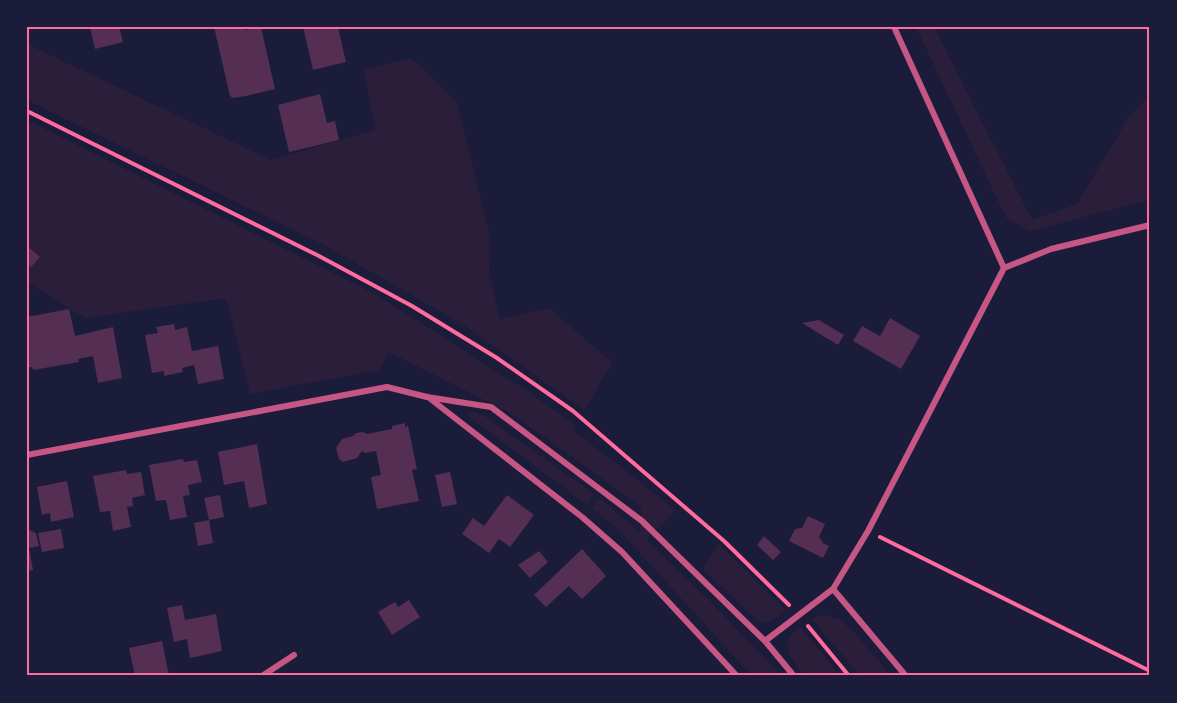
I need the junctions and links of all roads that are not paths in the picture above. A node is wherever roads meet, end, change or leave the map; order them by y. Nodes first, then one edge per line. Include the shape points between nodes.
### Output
1 (894, 27) edge
2 (1150, 225) edge
3 (1004, 268) junction
4 (427, 397) junction
5 (27, 455) edge
6 (833, 589) junction
7 (765, 641) junction
8 (294, 655) dead end
9 (262, 676) edge
10 (737, 676) edge
11 (794, 676) edge
12 (906, 676) edge

1 - 3 street
2 - 3 street via 1051,249
3 - 6 street via 868,531
4 - 5 street via 387,387
4 - 7 street via 491,407 642,521
4 - 10 street via 614,545
6 - 7 street
6 - 12 street
7 - 11 street
8 - 9 street

